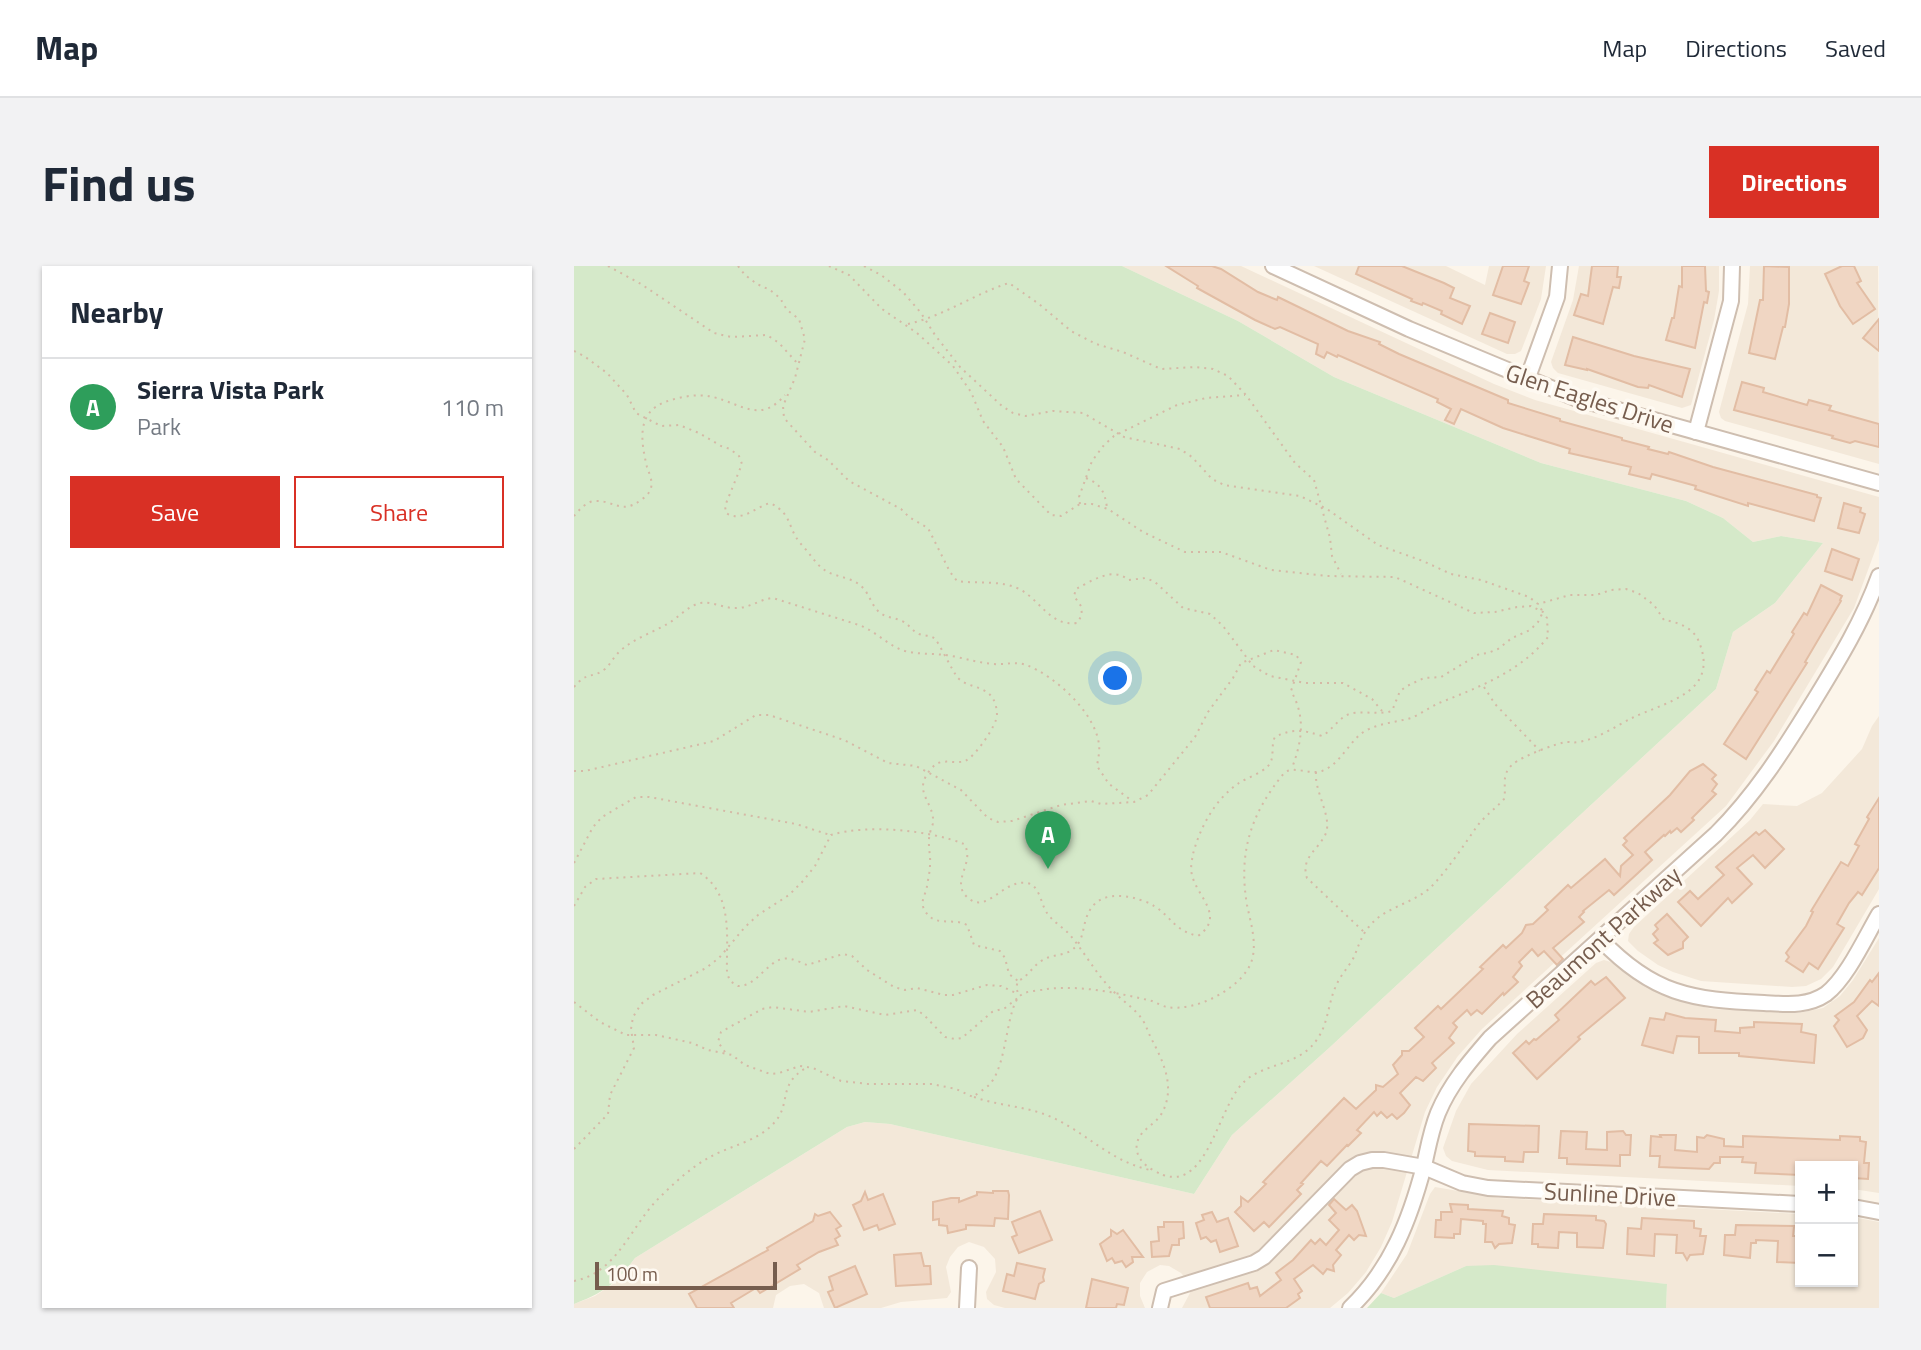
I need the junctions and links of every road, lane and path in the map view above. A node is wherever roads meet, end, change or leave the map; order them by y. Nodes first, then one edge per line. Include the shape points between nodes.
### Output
1 (608, 266) edge
2 (738, 266) edge
3 (829, 266) edge
4 (864, 266) edge
5 (1273, 266) edge
6 (1560, 266) edge
7 (1732, 266) edge
8 (926, 320) junction
9 (907, 325) junction
10 (574, 351) edge
11 (799, 364) junction
12 (1527, 380) junction
13 (786, 394) junction
14 (1246, 395) junction
15 (645, 418) junction
16 (1696, 432) junction
17 (1118, 434) junction
18 (1085, 477) junction
19 (1879, 483) edge
20 (1080, 504) junction
21 (1323, 507) junction
22 (1108, 509) junction
23 (574, 516) edge
24 (1341, 575) junction
25 (1879, 576) edge
26 (1538, 604) junction
27 (1542, 612) junction
28 (944, 655) junction
29 (1248, 660) junction
30 (1294, 680) junction
31 (1483, 686) junction
32 (574, 687) edge
33 (1384, 713) junction
34 (1301, 730) junction
35 (1541, 752) junction
36 (1291, 769) junction
37 (574, 771) edge
38 (929, 772) junction
39 (1316, 772) junction
40 (1134, 802) junction
41 (831, 835) junction
42 (929, 835) junction
43 (574, 863) edge
44 (574, 906) edge
45 (1879, 914) edge
46 (1364, 933) junction
47 (1601, 940) junction
48 (1077, 945) junction
49 (726, 948) junction
50 (1018, 981) junction
51 (1115, 993) junction
52 (1020, 996) junction
53 (574, 1002) edge
54 (632, 1035) junction
55 (727, 1054) junction
56 (807, 1067) junction
57 (973, 1097) junction
58 (574, 1149) edge
59 (1423, 1167) junction
60 (1153, 1170) junction
61 (1795, 1204) edge
62 (1858, 1208) edge
63 (1879, 1212) edge
64 (969, 1268) dead end
65 (574, 1281) edge
66 (967, 1308) edge
67 (1160, 1308) edge
68 (1350, 1308) edge

1 - 11 path via 715,333 767,335
2 - 11 path via 799,319 805,339
3 - 9 path via 849,275 882,309
4 - 8 path via 893,283
5 - 12 street, Glen Eagles Drive
6 - 12 street via 1557,297
7 - 16 street via 1731,301
8 - 9 path
8 - 14 path via 1009,283 1070,331 1096,344 1161,369 1213,369 1228,376
8 - 17 path via 960,367 1013,413 1083,413
9 - 20 path via 962,379 1027,493 1051,515 1061,516
10 - 15 path via 607,373 636,413
11 - 13 path
12 - 16 street, Glen Eagles Drive
13 - 15 path via 765,411 696,395 663,403
13 - 29 path via 784,418 849,481 928,528 957,581 1019,589 1067,625 1077,623 1082,615 1074,596 1076,589 1114,572 1128,580 1146,578 1183,608 1210,614
14 - 17 path via 1177,405
14 - 21 path via 1295,463 1314,480
15 - 23 path via 643,448 651,490 633,506 620,508 597,500
15 - 28 path via 661,426 679,425 739,456 742,464 726,513 741,517 770,503 779,507 819,566 855,582 879,612 932,636
16 - 19 street, Glen Eagles Drive
17 - 18 path via 1104,445
17 - 21 path via 1180,449 1224,485 1300,496
18 - 20 path
18 - 22 path via 1101,487
20 - 22 path
21 - 24 path via 1332,556
21 - 26 path via 1378,545
22 - 24 path via 1185,552 1221,552 1271,570
24 - 27 path via 1395,577 1474,612 1531,606
25 - 47 street, Beaumont Parkway via 1850,642 1762,782 1716,834
26 - 27 path
26 - 35 path via 1626,589 1654,605 1664,620 1677,622 1697,636 1704,655 1704,667 1688,693 1593,737
27 - 31 path via 1548,618 1548,637 1517,666
27 - 33 path via 1530,630 1497,649 1479,654 1441,677 1407,686 1392,711
28 - 32 path via 894,648 873,630 773,598 740,609 702,603 630,643 601,672 581,678
28 - 38 path via 964,683 989,695 998,717 968,760 939,762
28 - 40 path via 986,663 1014,662 1057,682 1097,732 1101,775
29 - 30 path via 1270,676
29 - 30 path via 1274,650 1296,655 1301,662
29 - 40 path via 1241,663 1195,737 1148,795
30 - 33 path via 1343,683 1372,699
30 - 34 path via 1291,691
31 - 35 path
31 - 39 path via 1411,718 1367,729 1334,764
33 - 34 path via 1344,716 1322,736
34 - 36 path
34 - 48 path via 1275,737 1267,767 1225,793 1198,835 1191,872 1208,906 1206,930 1198,936 1188,933 1153,905 1108,896 1091,906
35 - 46 path via 1510,766 1503,783 1504,799 1479,823 1428,890 1380,917
36 - 39 path
36 - 51 path via 1261,805 1245,850 1254,957 1239,981 1205,1002 1179,1007
37 - 38 path via 713,741 756,715 769,715 844,740 888,763
38 - 40 path via 961,790 988,818 998,822 1061,805
38 - 42 path via 923,780 933,824
39 - 46 path via 1326,832 1307,858 1307,878
41 - 42 path via 895,830
41 - 43 path via 796,824 636,797 602,817
41 - 49 path via 803,881 758,915
42 - 48 path via 964,844 968,850 960,885 971,902 982,904 1000,890 1028,883 1035,887 1046,912
42 - 50 path via 924,910 940,922 967,925 974,945 1000,951 1009,974
44 - 49 path via 596,879 700,873 712,880 723,902
45 - 47 street via 1833,988 1797,1004 1721,1001 1679,993 1636,972
46 - 60 path via 1335,987 1317,1041 1284,1065 1245,1081 1225,1108 1197,1167 1177,1178
47 - 59 street, Beaumont Parkway via 1490,1038 1461,1073 1438,1114
48 - 50 path via 1063,955 1043,959
48 - 51 path
49 - 52 path via 727,973 738,986 752,982 784,959 807,965 843,954 905,990 918,988 944,995 987,985
49 - 54 path via 706,968 641,1004 633,1017
50 - 52 path
51 - 52 path via 1066,986
51 - 60 path via 1143,1020 1167,1072 1163,1111 1138,1139 1136,1148
52 - 55 path via 955,1039 945,1037 916,1010 885,1014 845,1006 809,1012 762,1009 720,1032 718,1042
52 - 57 path via 996,1073
53 - 54 path via 614,1031
54 - 55 path via 674,1038
54 - 58 path via 634,1048 610,1095 607,1114
55 - 56 path via 770,1074
56 - 57 path via 841,1081 933,1084
56 - 65 path via 791,1079 773,1125 689,1171 655,1202 603,1269
57 - 60 path via 1044,1114 1120,1160
59 - 61 street, Sunline Drive via 1488,1188
59 - 67 street, Sunline Drive via 1384,1160 1360,1163 1264,1257 1164,1291
59 - 68 street, Beaumont Parkway via 1389,1261
62 - 63 street
64 - 66 street

